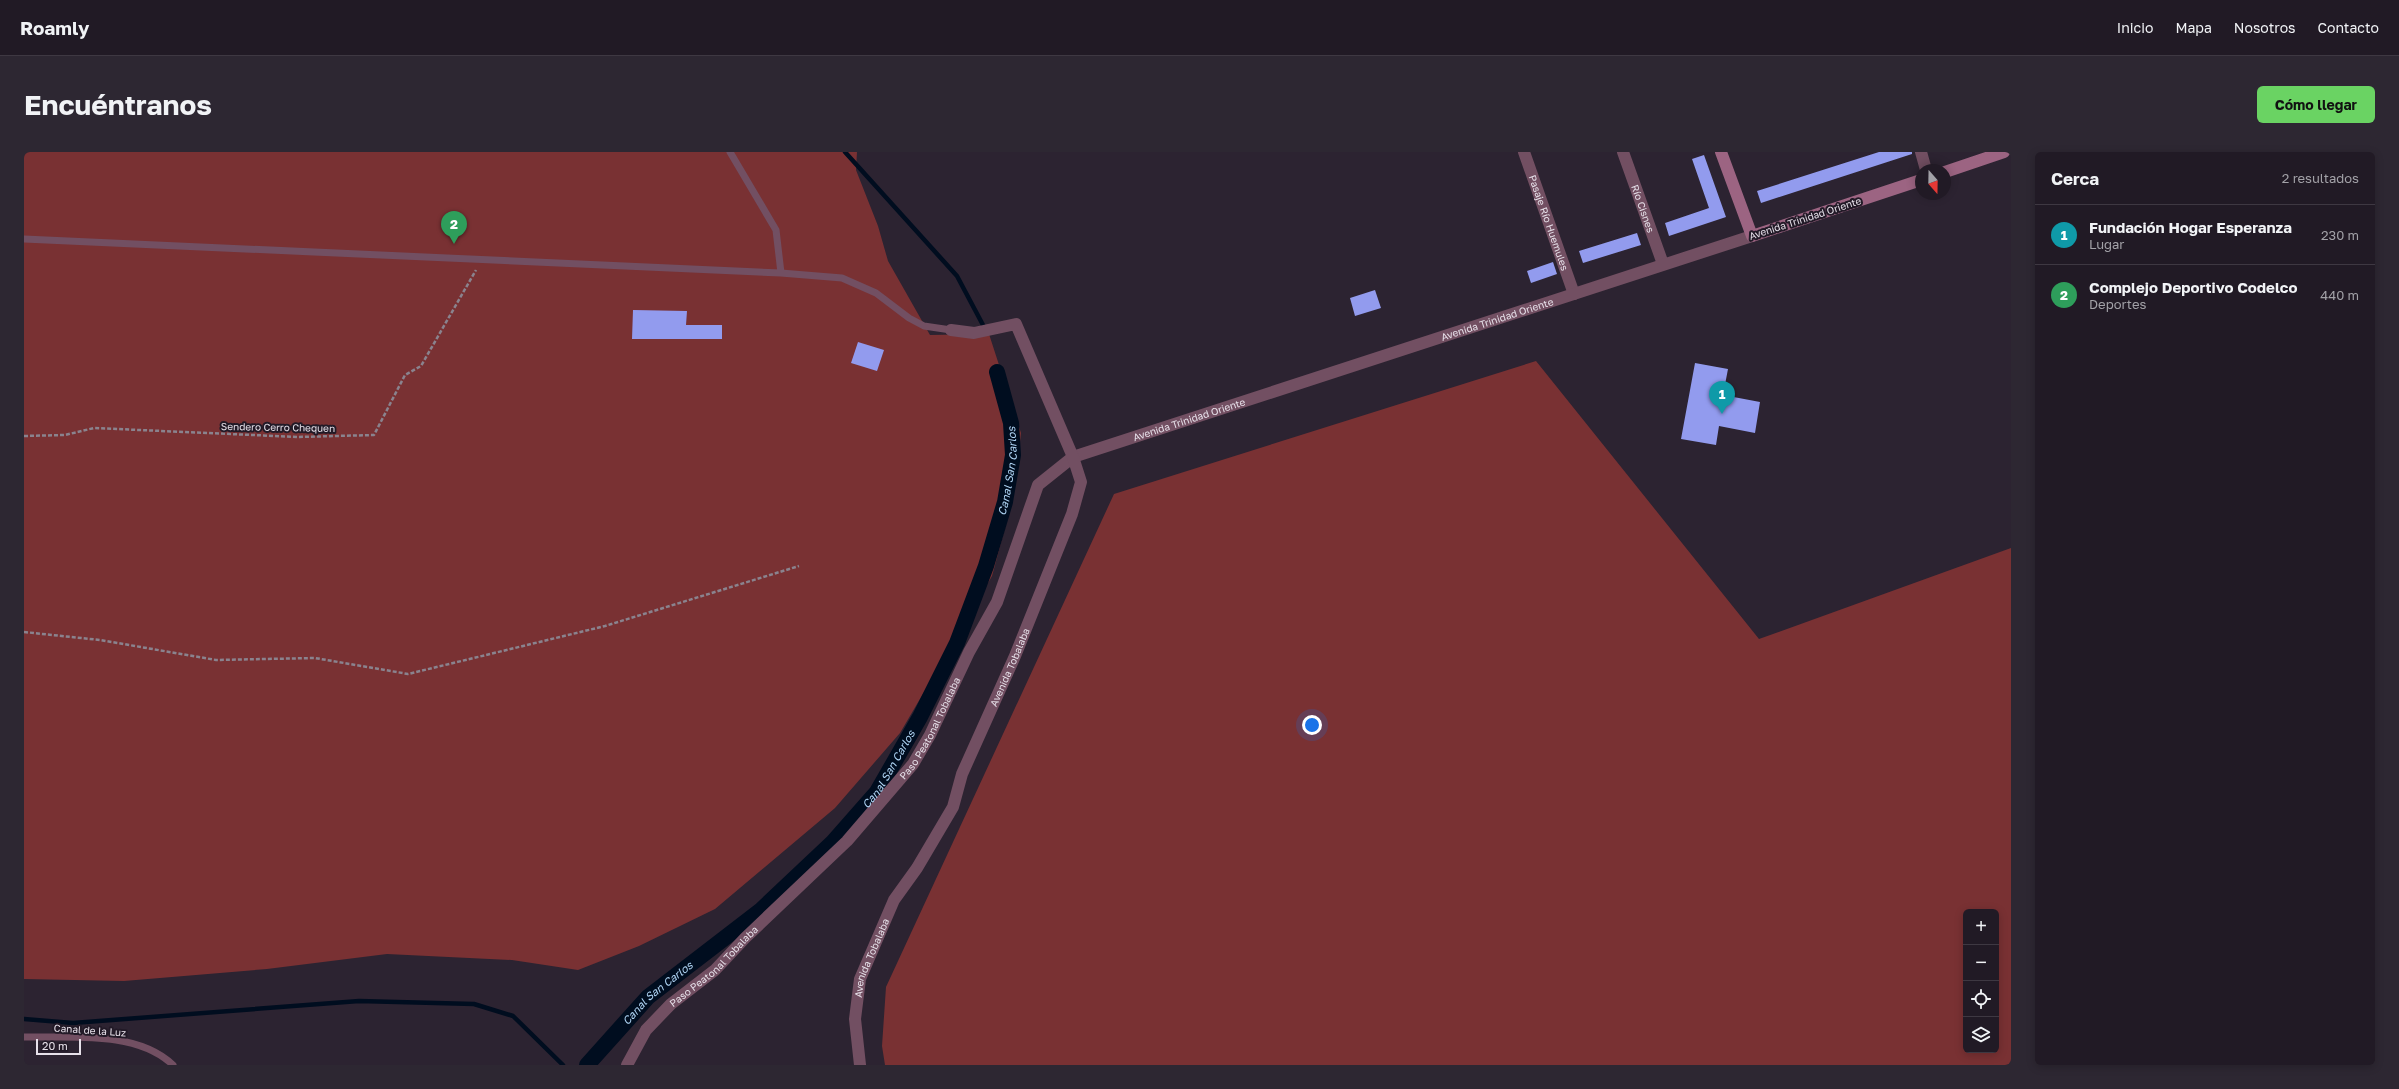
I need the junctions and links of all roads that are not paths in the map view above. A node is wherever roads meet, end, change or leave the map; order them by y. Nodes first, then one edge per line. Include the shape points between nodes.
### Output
1 (730, 152) edge
2 (1524, 152) edge
3 (1622, 152) edge
4 (1721, 152) edge
5 (1921, 152) edge
6 (2004, 152) edge
7 (1924, 164) edge
8 (1951, 170) edge
9 (1915, 182) edge
10 (1752, 236) junction
11 (24, 239) edge
12 (1663, 264) junction
13 (781, 273) junction
14 (1574, 294) junction
15 (951, 330) joint
16 (1073, 457) junction
17 (24, 1037) edge
18 (173, 1065) edge
19 (627, 1065) edge
20 (860, 1065) edge

1 - 13 lane via 776,230
2 - 14 street, Pasaje Río Huemules
3 - 12 street, Río Cisnes
4 - 10 street
5 - 7 street
6 - 8 street
9 - 10 street, Avenida Trinidad Oriente
10 - 12 street, Avenida Trinidad Oriente
11 - 13 lane
12 - 14 street, Avenida Trinidad Oriente
13 - 15 lane via 842,278 876,293 924,326
14 - 16 street, Avenida Trinidad Oriente
15 - 16 street, Avenida Tobalaba via 974,333 1016,324
16 - 19 street, Paso Peatonal Tobalaba via 1038,485 997,602 913,764 847,841 715,970 671,1004 646,1030
16 - 20 street, Avenida Tobalaba via 1081,482 1072,514 962,774 953,807 917,868 894,900 860,978 855,1019
17 - 18 lane, Canal de la Luz via 90,1038 131,1043 153,1051

